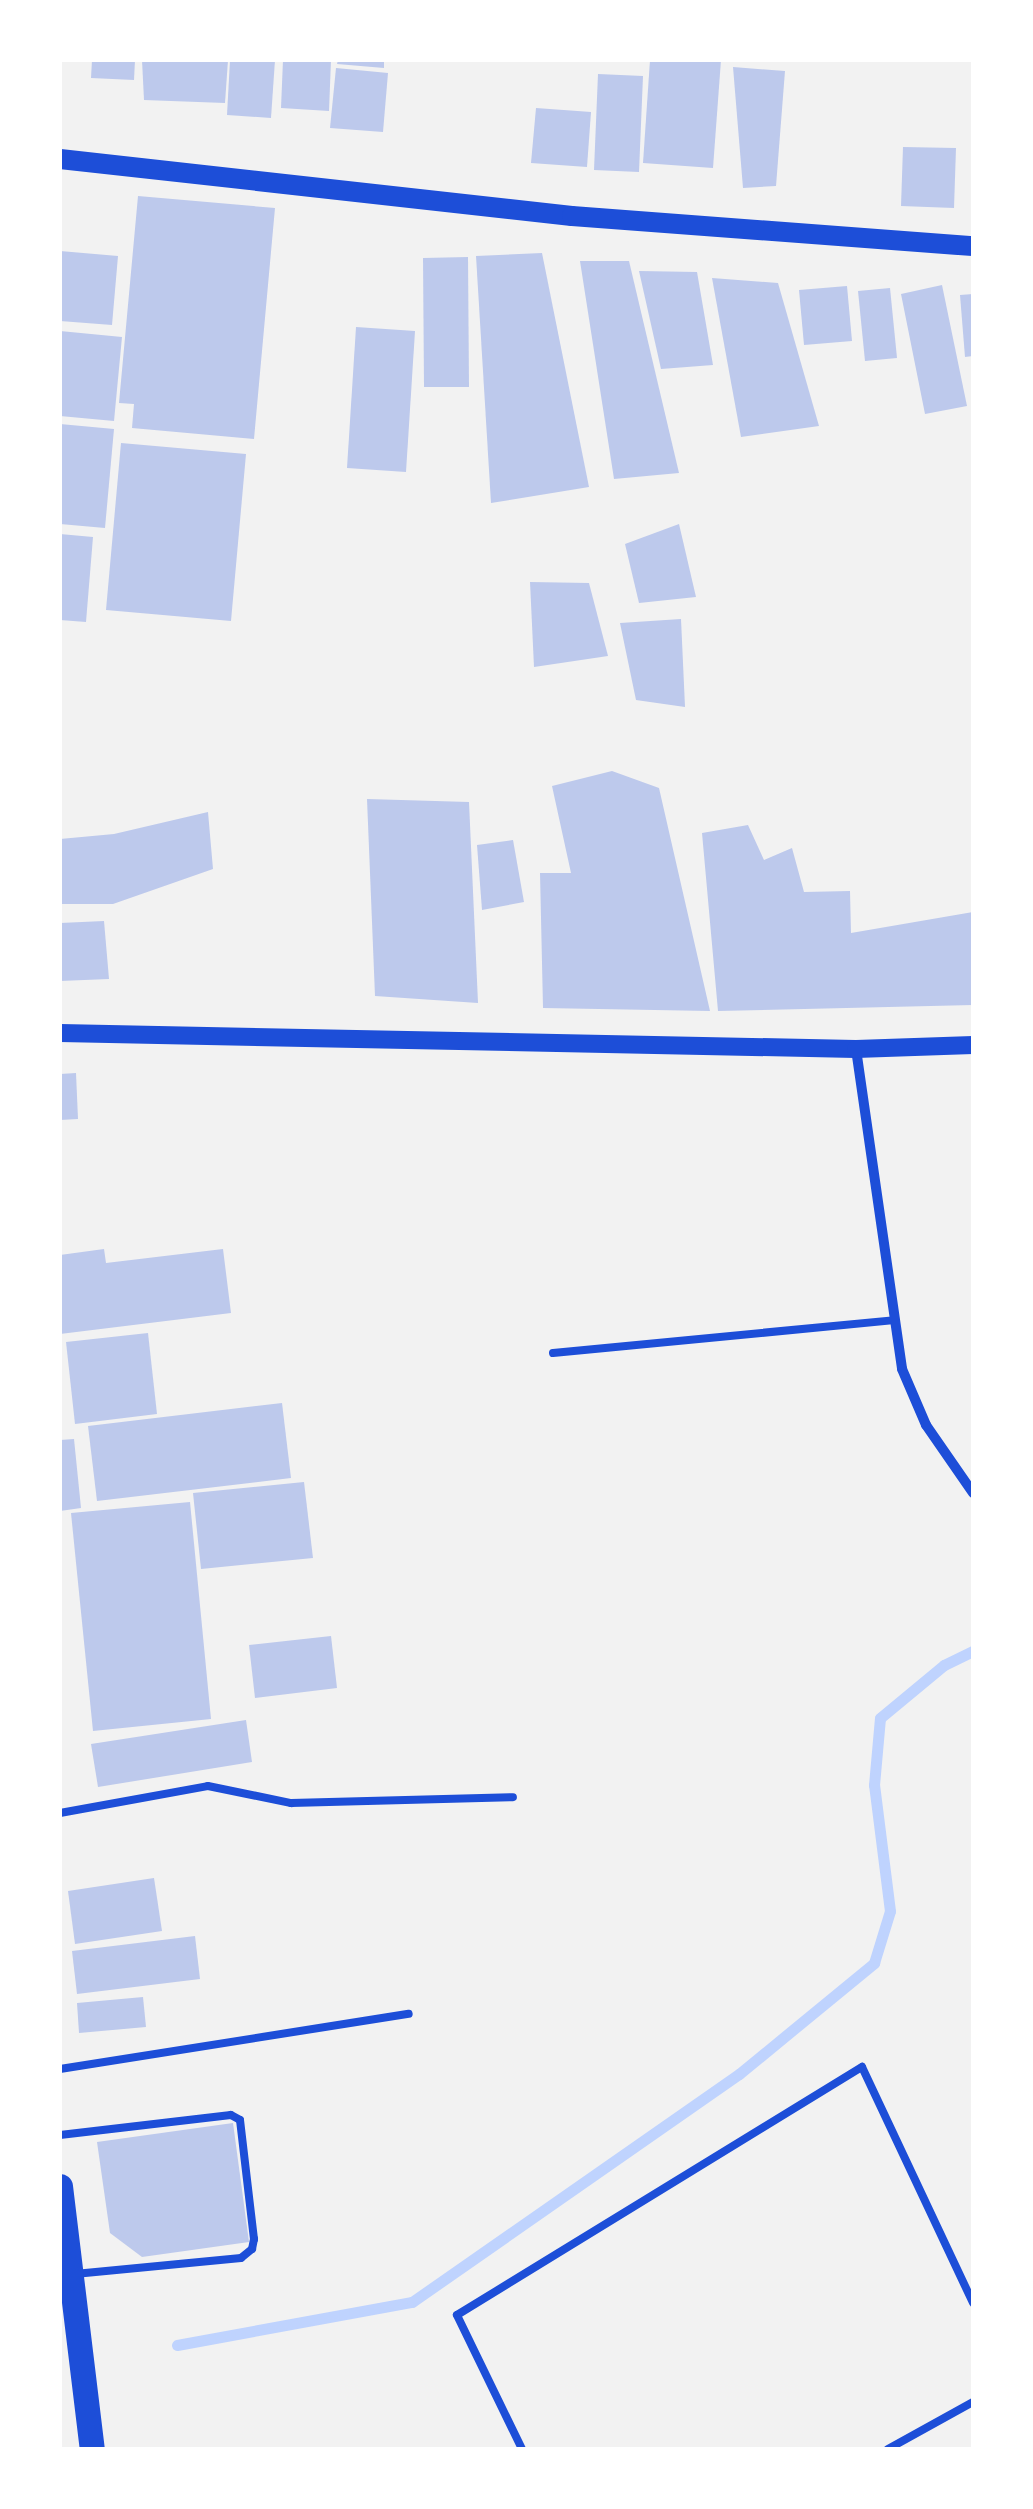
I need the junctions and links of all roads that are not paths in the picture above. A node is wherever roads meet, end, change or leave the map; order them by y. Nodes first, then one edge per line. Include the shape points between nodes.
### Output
1 (60, 159) edge
2 (973, 246) edge
3 (60, 1033) edge
4 (973, 1045) edge
5 (856, 1049) junction
6 (894, 1320) junction
7 (553, 1353) dead end
8 (973, 1493) edge
9 (512, 1797) dead end
10 (60, 1813) edge
11 (409, 2014) dead end
12 (60, 2069) edge
13 (60, 2134) edge
14 (60, 2186) edge
15 (71, 2275) junction
16 (973, 2304) edge
17 (973, 2402) edge
18 (92, 2449) edge
19 (522, 2449) edge
20 (888, 2449) edge

1 - 2 main road via 572,216
3 - 5 street
4 - 5 street
5 - 6 street
6 - 7 lane
6 - 8 street via 902,1370 926,1425
9 - 10 lane via 290,1803 208,1786
11 - 12 lane
13 - 15 lane via 232,2115 240,2120 254,2239 241,2258
14 - 15 main road
15 - 18 main road
16 - 19 lane via 862,2068 457,2314
17 - 20 lane

